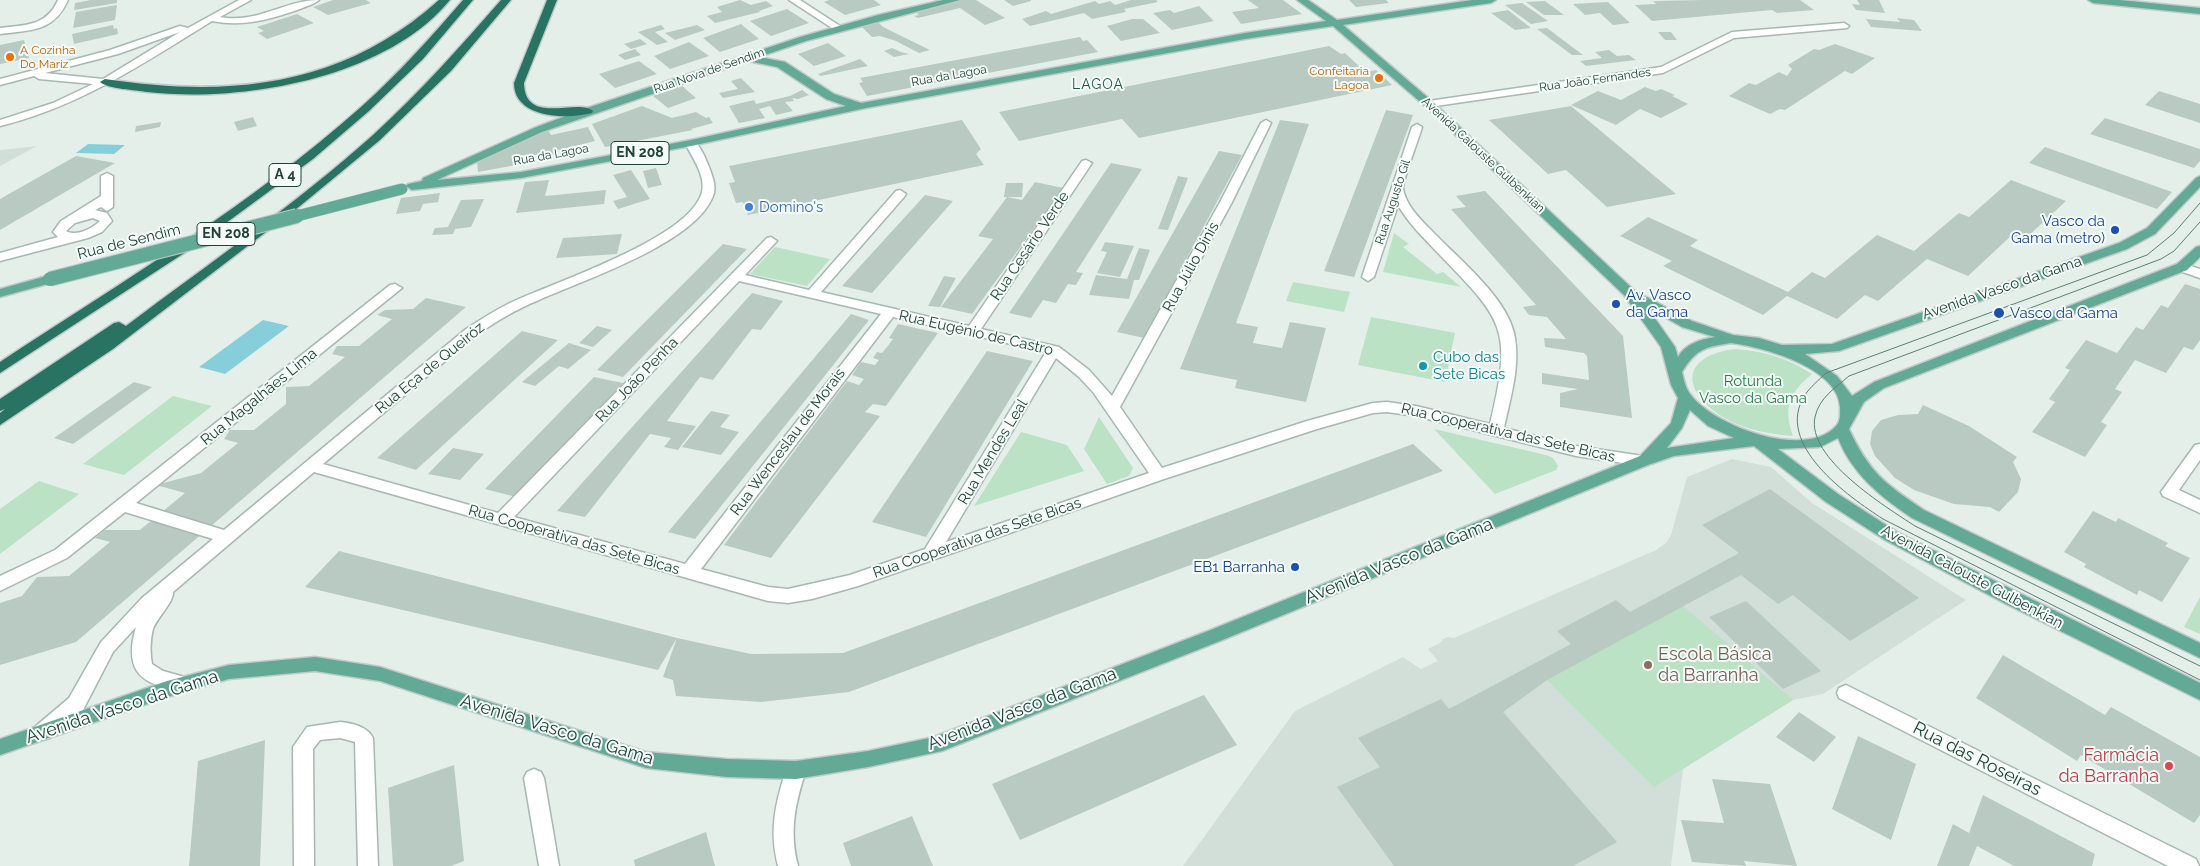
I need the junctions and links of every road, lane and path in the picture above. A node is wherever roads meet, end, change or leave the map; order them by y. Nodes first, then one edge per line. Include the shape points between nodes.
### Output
1 (63, 0) edge
2 (246, 0) edge
3 (314, 0) edge
4 (445, 0) edge
5 (468, 0) edge
6 (506, 0) edge
7 (552, 0) edge
8 (794, 0) edge
9 (955, 0) edge
10 (1302, 0) edge
11 (1315, 0) edge
12 (1491, 0) edge
13 (2093, 0) edge
14 (2200, 11) edge
15 (210, 18) junction
16 (1335, 23) junction
17 (1844, 26) dead end
18 (838, 28) junction
19 (0, 31) edge
20 (803, 39) junction
21 (784, 65) junction
22 (712, 70) junction
23 (26, 77) junction
24 (60, 77) junction
25 (0, 82) edge
26 (105, 82) junction
27 (822, 91) junction
28 (1429, 104) junction
29 (866, 105) junction
30 (588, 111) junction
31 (813, 116) junction
32 (20, 119) junction
33 (0, 123) edge
34 (1266, 123) dead end
35 (1417, 127) dead end
36 (691, 143) junction
37 (470, 162) junction
38 (1086, 162) dead end
39 (107, 176) dead end
40 (2200, 180) edge
41 (469, 181) junction
42 (407, 188) junction
43 (1398, 189) junction
44 (900, 194) dead end
45 (107, 198) junction
46 (106, 218) junction
47 (66, 223) junction
48 (255, 235) junction
49 (78, 236) junction
50 (771, 241) dead end
51 (2200, 250) edge
52 (18, 252) junction
53 (0, 257) edge
54 (2182, 267) junction
55 (2200, 274) edge
56 (737, 277) junction
57 (1368, 277) dead end
58 (129, 282) junction
59 (395, 288) dead end
60 (1629, 292) junction
61 (0, 293) edge
62 (812, 294) junction
63 (890, 312) junction
64 (973, 330) junction
65 (1747, 341) junction
66 (1782, 349) junction
67 (1054, 350) junction
68 (0, 359) edge
69 (0, 368) edge
70 (1675, 372) junction
71 (1685, 398) junction
72 (0, 406) edge
73 (1112, 409) junction
74 (0, 420) edge
75 (1844, 425) junction
76 (1496, 430) junction
77 (1757, 440) junction
78 (2200, 449) edge
79 (1644, 461) junction
80 (310, 466) junction
81 (1159, 475) junction
82 (123, 505) junction
83 (2200, 508) edge
84 (502, 519) junction
85 (226, 537) junction
86 (931, 553) junction
87 (688, 573) junction
88 (179, 577) junction
89 (0, 584) edge
90 (2200, 651) edge
91 (186, 684) junction
92 (2200, 692) edge
93 (1846, 693) dead end
94 (42, 733) junction
95 (0, 747) edge
96 (796, 770) junction
97 (534, 778) dead end
98 (304, 866) edge
99 (368, 866) edge
100 (549, 866) edge
101 (788, 866) edge
102 (2189, 866) edge

1 - 19 street via 59,13 49,21
2 - 15 street
3 - 15 street via 242,23
4 - 26 highway via 428,18 392,43 341,66 299,78 216,91 164,90
5 - 58 highway, A 4 via 426,50 331,138 240,208
6 - 48 highway, A 4 via 447,69 402,114
7 - 30 highway via 519,83 518,95 524,102 541,109
8 - 18 street
9 - 18 main road, Rua Nova de Sendim
10 - 16 main road, Avenida Calouste Gulbenkian
11 - 16 main road, Avenida Calouste Gulbenkian
12 - 16 main road, Rua da Lagoa / EN 208
13 - 14 main road
15 - 23 street via 114,52
15 - 26 street
16 - 28 main road, Avenida Calouste Gulbenkian
16 - 29 main road, Rua da Lagoa / EN 208 via 1245,36
17 - 28 street, Rua João Fernandes via 1732,35 1662,70
18 - 20 main road, Rua Nova de Sendim
20 - 21 main road via 778,52
20 - 22 main road, Rua Nova de Sendim
21 - 22 main road via 758,59
21 - 27 main road
22 - 30 main road, Rua Nova de Sendim
23 - 24 street
23 - 25 street
24 - 26 street
24 - 32 street via 65,81 67,90 60,98
26 - 32 street via 67,103
27 - 29 main road via 843,103
27 - 31 main road via 826,106
28 - 60 main road, Avenida Calouste Gulbenkian
29 - 31 main road, Rua da Lagoa / EN 208
30 - 37 main road, Rua Nova de Sendim
31 - 36 main road, Rua da Lagoa / EN 208
32 - 33 street
34 - 73 street, Rua Júlio Dinis
35 - 43 street, Rua Augusto Gil
36 - 41 main road, Rua da Lagoa / EN 208 via 521,175
36 - 80 street, Rua Eça de Queiróz via 708,183 704,202 689,222 606,267 512,306 471,332
37 - 41 main road via 462,170 463,178
37 - 42 main road, Rua Nova de Sendim
38 - 64 street, Rua Cesário Verde
39 - 45 street
40 - 66 main road, Avenida Vasco da Gama via 2151,231 2123,246 1834,348
41 - 42 main road, Rua da Lagoa / EN 208
42 - 61 main road, Rua de Sendim / EN 208, bridge
43 - 57 street, Rua Augusto Gil
43 - 76 street via 1400,200 1411,216 1486,298 1504,324 1508,360
44 - 62 street
45 - 46 street
45 - 47 street
46 - 47 street via 91,214
46 - 49 street via 99,228
47 - 49 street via 59,232
47 - 52 street
48 - 72 highway, A 4
48 - 74 highway via 108,346
49 - 52 street
50 - 56 street, Rua João Penha
51 - 54 main road
52 - 53 street
54 - 55 street
54 - 75 main road via 1879,385 1858,399
56 - 62 street, Rua Eugénio de Castro
56 - 84 street, Rua João Penha
58 - 68 highway
58 - 69 highway, A 4
59 - 82 street, Rua Magalhães Lima
60 - 65 main road, Avenida Calouste Gulbenkian via 1687,324
60 - 70 main road, Avenida Calouste Gulbenkian via 1668,347
62 - 63 street, Rua Eugénio de Castro
63 - 64 street, Rua Eugénio de Castro
63 - 87 street, Rua Wenceslau de Morais
64 - 67 street, Rua Eugénio de Castro
65 - 66 main road
65 - 70 main road via 1724,340 1697,346 1679,360
66 - 75 main road, Avenida Calouste Gulbenkian via 1806,360 1837,384 1845,396
67 - 73 street, Rua Eugénio de Castro via 1086,373
67 - 86 street, Rua Mendes Leal
70 - 71 main road, Avenida Calouste Gulbenkian
71 - 77 main road via 1713,422
71 - 79 main road, Avenida Vasco da Gama via 1682,417 1675,429
73 - 81 street, Rua Eugénio de Castro
75 - 77 main road via 1833,436 1805,445
75 - 90 main road, Avenida Calouste Gulbenkian via 1852,452 1865,472 1889,495 1918,514
76 - 79 street, Rua Cooperativa das Sete Bicas via 1606,457
76 - 81 street, Rua Cooperativa das Sete Bicas via 1416,411 1373,408
77 - 79 main road, Avenida Vasco da Gama via 1673,451
77 - 92 main road, Avenida Calouste Gulbenkian via 1832,498 1891,536 2020,604
78 - 83 street via 2169,492
79 - 96 main road, Avenida Vasco da Gama via 1214,636 935,745
80 - 84 street, Rua Cooperativa das Sete Bicas
80 - 85 street, Rua Eça de Queiróz
81 - 86 street, Rua Cooperativa das Sete Bicas
82 - 85 street
82 - 89 street, Rua Magalhães Lima via 61,554
84 - 87 street, Rua Cooperativa das Sete Bicas
85 - 88 street, Rua Eça de Queiróz
86 - 87 street, Rua Cooperativa das Sete Bicas via 852,581 788,596 768,594
88 - 91 street, Rua Eça de Queiróz via 143,629 140,652 142,668 158,678
88 - 94 street, Rua Eça de Queiróz via 126,624 107,647 76,704
91 - 94 main road, Avenida Vasco da Gama
91 - 96 main road, Avenida Vasco da Gama via 229,672 315,664 380,674 646,760 727,768
93 - 102 street, Rua das Roseiras
94 - 95 main road, Avenida Vasco da Gama
96 - 101 street via 783,808 781,844
97 - 100 street
98 - 99 street via 303,747 314,733 335,728 364,738

